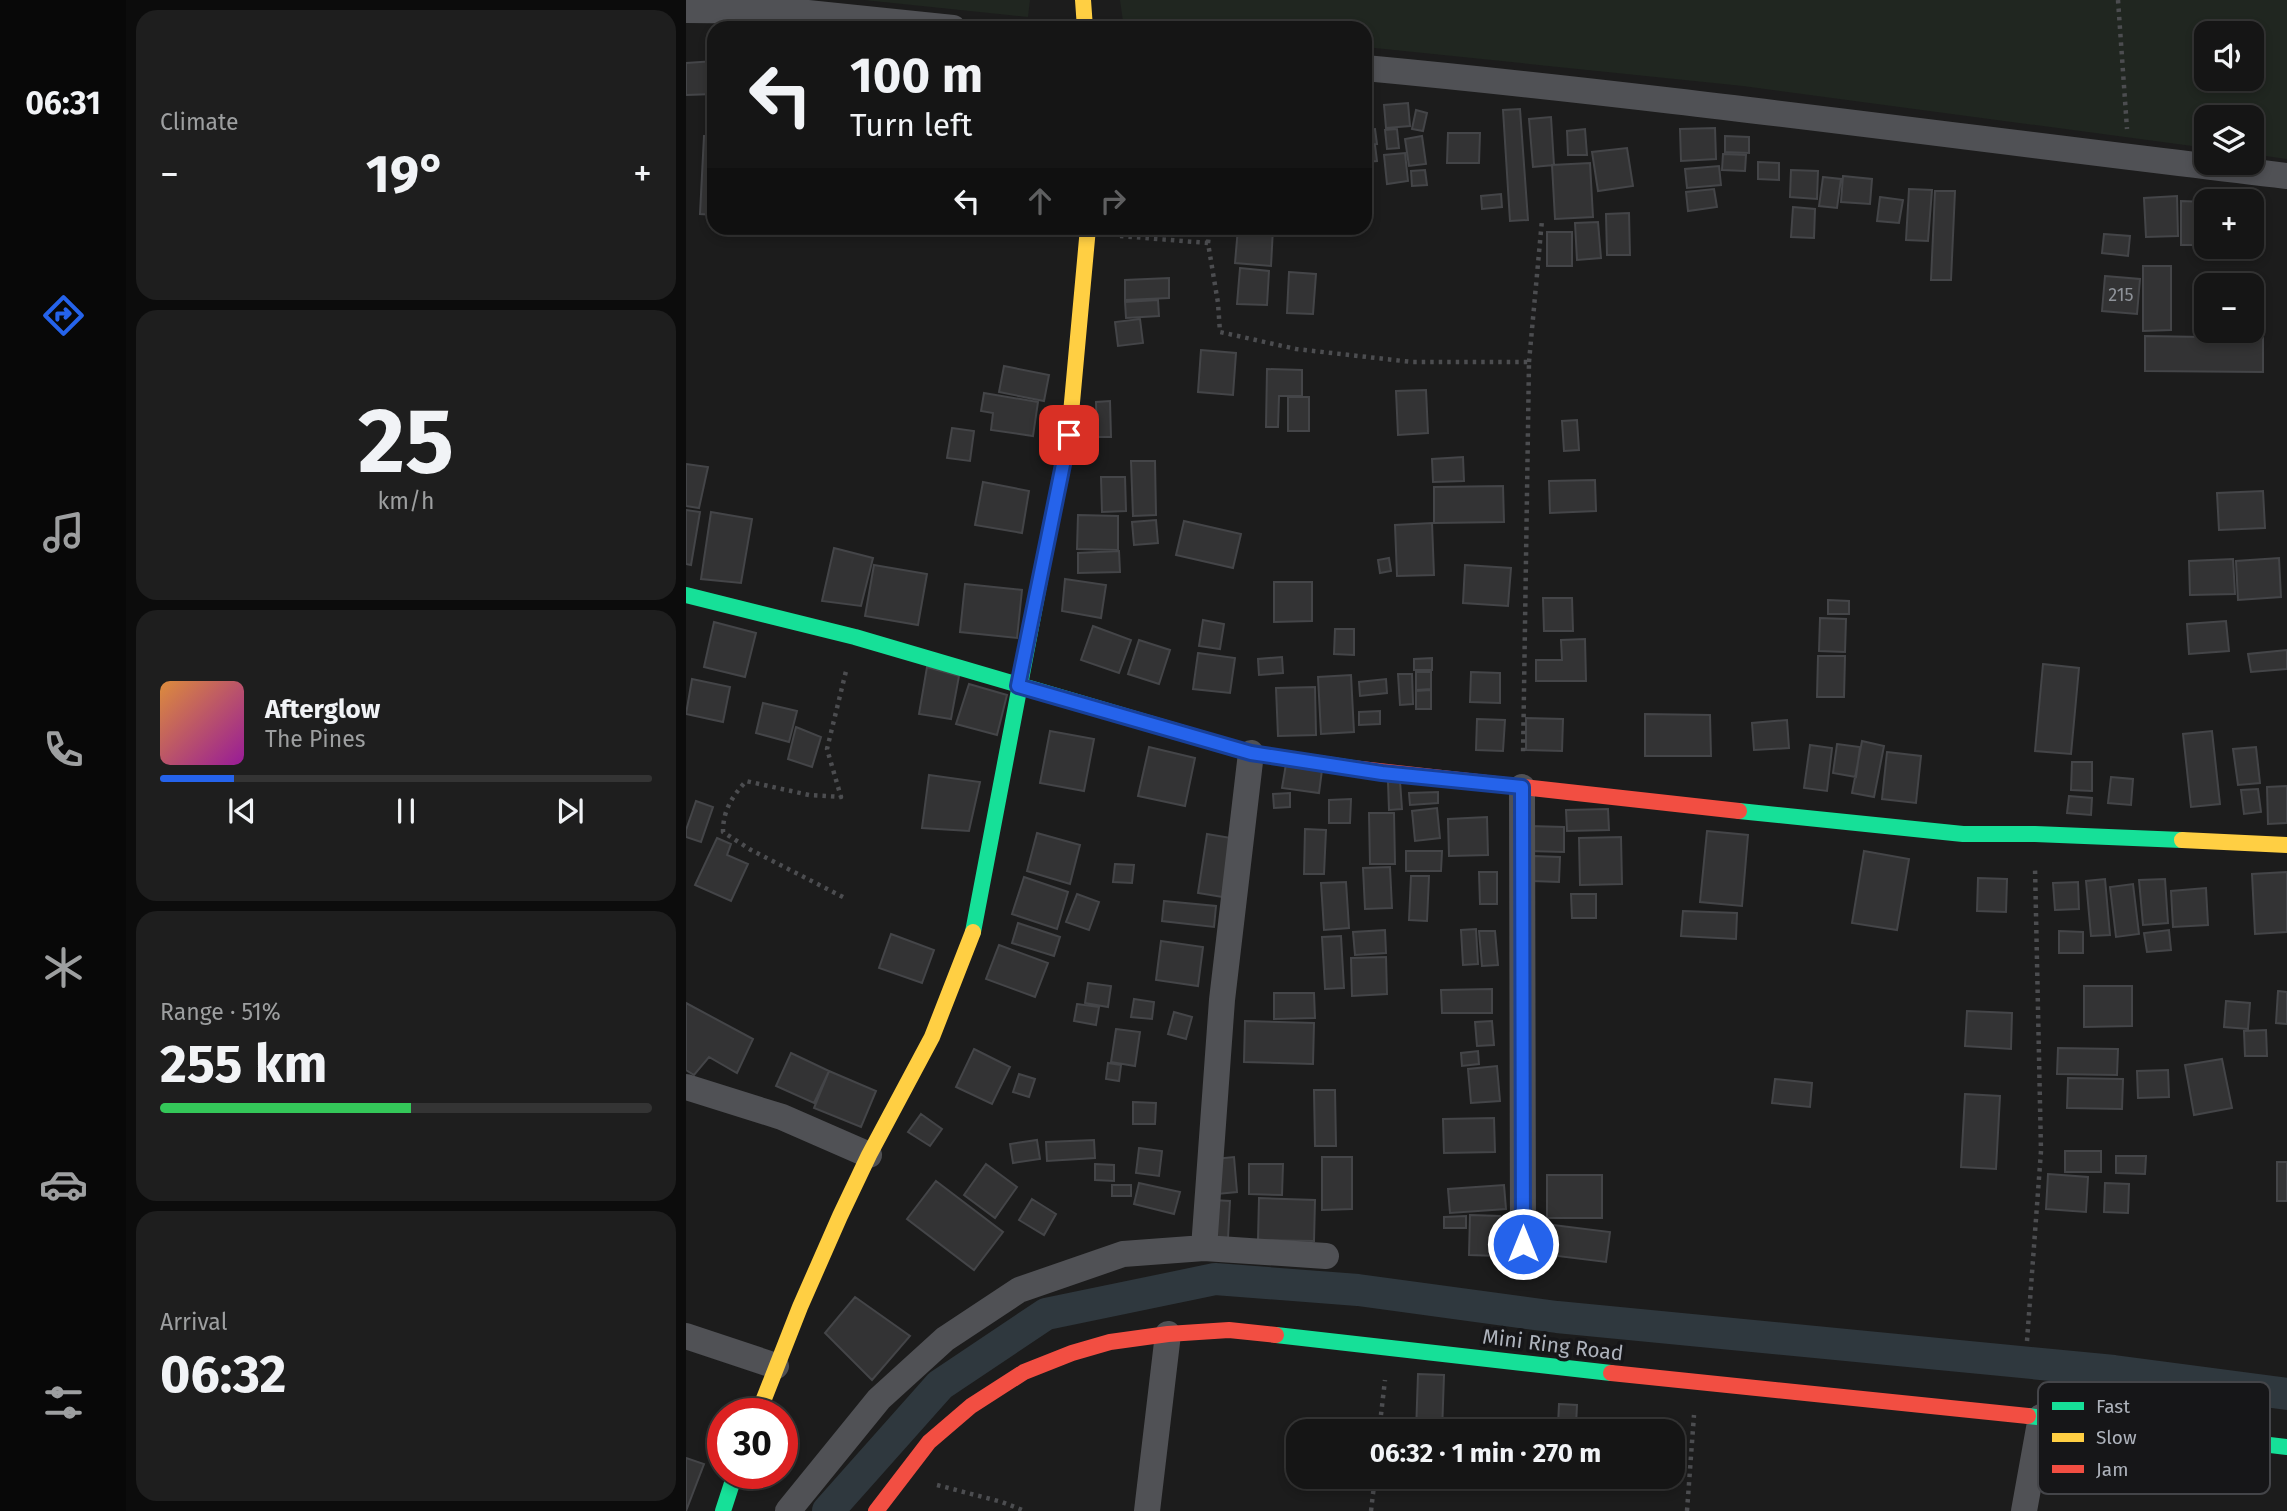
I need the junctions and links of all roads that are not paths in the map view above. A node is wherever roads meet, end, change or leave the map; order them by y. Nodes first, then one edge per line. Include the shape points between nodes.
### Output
1 (1083, 0) edge
2 (686, 10) edge
3 (889, 21) edge
4 (1084, 21) edge
5 (1372, 69) edge
6 (2287, 176) edge
7 (1088, 235) edge
8 (686, 595) edge
9 (1018, 686) junction
10 (1251, 753) junction
11 (1522, 787) junction
12 (2287, 845) edge
13 (686, 1087) edge
14 (869, 1155) junction
15 (1523, 1244) dead end
16 (1204, 1248) junction
17 (1326, 1256) dead end
18 (1168, 1334) junction
19 (686, 1336) edge
20 (776, 1366) junction
21 (764, 1398) edge
22 (2038, 1417) edge
23 (2038, 1434) edge
24 (730, 1489) edge
25 (723, 1511) edge
26 (788, 1511) edge
27 (876, 1511) edge
28 (1147, 1511) edge
29 (2024, 1511) edge

1 - 4 street
2 - 3 street via 789,10
5 - 6 street via 1698,103
7 - 9 street via 1069,435
8 - 9 street via 855,637
9 - 10 street
9 - 14 street via 973,932 932,1037
10 - 11 street via 1382,773
10 - 16 street via 1222,1000
11 - 12 street via 1963,834
11 - 15 street
13 - 14 street via 782,1117
14 - 20 street
16 - 17 street
16 - 26 street via 1123,1254 1019,1290 945,1339 879,1399
18 - 22 street, Mini Ring Road via 1229,1330
18 - 27 street, Mini Ring Road via 1110,1342 1024,1372 971,1406 929,1442
18 - 28 street
19 - 20 street
20 - 21 street
23 - 29 street
24 - 25 street

